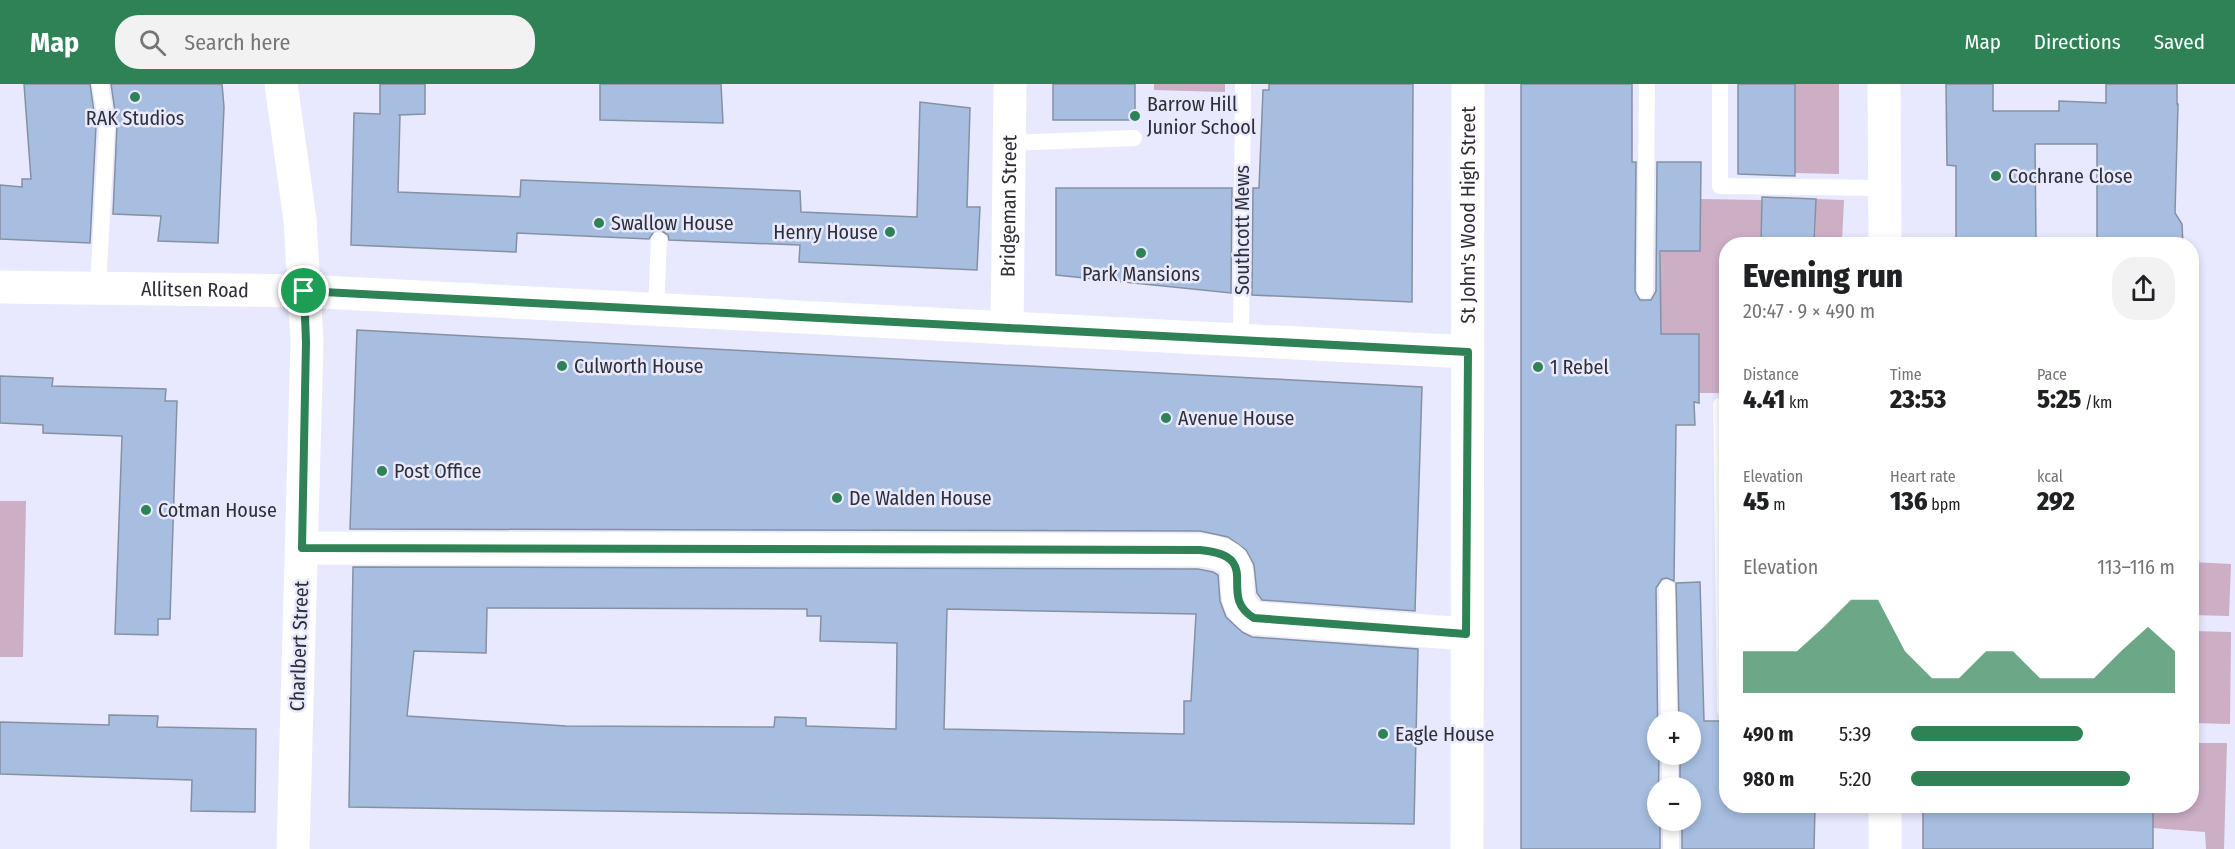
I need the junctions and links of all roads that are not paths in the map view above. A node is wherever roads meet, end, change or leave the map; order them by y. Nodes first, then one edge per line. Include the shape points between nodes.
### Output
1 (100, 84) edge
2 (281, 84) edge
3 (1010, 84) edge
4 (1243, 84) edge
5 (1468, 84) edge
6 (1647, 84) edge
7 (1720, 84) edge
8 (1884, 84) edge
9 (1134, 138) dead end
10 (1010, 142) junction
11 (1885, 188) junction
12 (1885, 237) edge
13 (659, 240) dead end
14 (0, 286) edge
15 (98, 287) junction
16 (304, 291) junction
17 (1645, 291) dead end
18 (656, 309) junction
19 (1007, 328) junction
20 (1241, 340) junction
21 (1468, 352) junction
22 (302, 548) junction
23 (1667, 588) dead end
24 (1466, 634) junction
25 (1669, 711) edge
26 (1885, 813) edge
27 (1671, 831) edge
28 (293, 849) edge
29 (1467, 849) edge
30 (1671, 849) edge
31 (1885, 849) edge

1 - 15 lane via 107,125
2 - 16 street, Charlbert Street via 300,220
3 - 10 street, Bridgeman Street
4 - 20 lane, Southcott Mews
5 - 21 street, St John's Wood High Street
6 - 17 lane
7 - 11 lane via 1720,186
8 - 11 street
9 - 10 lane
10 - 19 street, Bridgeman Street
11 - 12 street
13 - 18 lane
14 - 15 street, Allitsen Road
15 - 16 street, Allitsen Road
16 - 18 street, Allitsen Road
16 - 22 street, Charlbert Street
18 - 19 street, Allitsen Road
19 - 20 street, Allitsen Road
20 - 21 street, Allitsen Road
21 - 24 street, St John's Wood High Street
22 - 24 street via 1200,550 1228,556 1236,566 1238,602 1254,618
22 - 28 street, Charlbert Street
23 - 25 lane
24 - 29 street, St John's Wood High Street
26 - 31 street
27 - 30 lane

